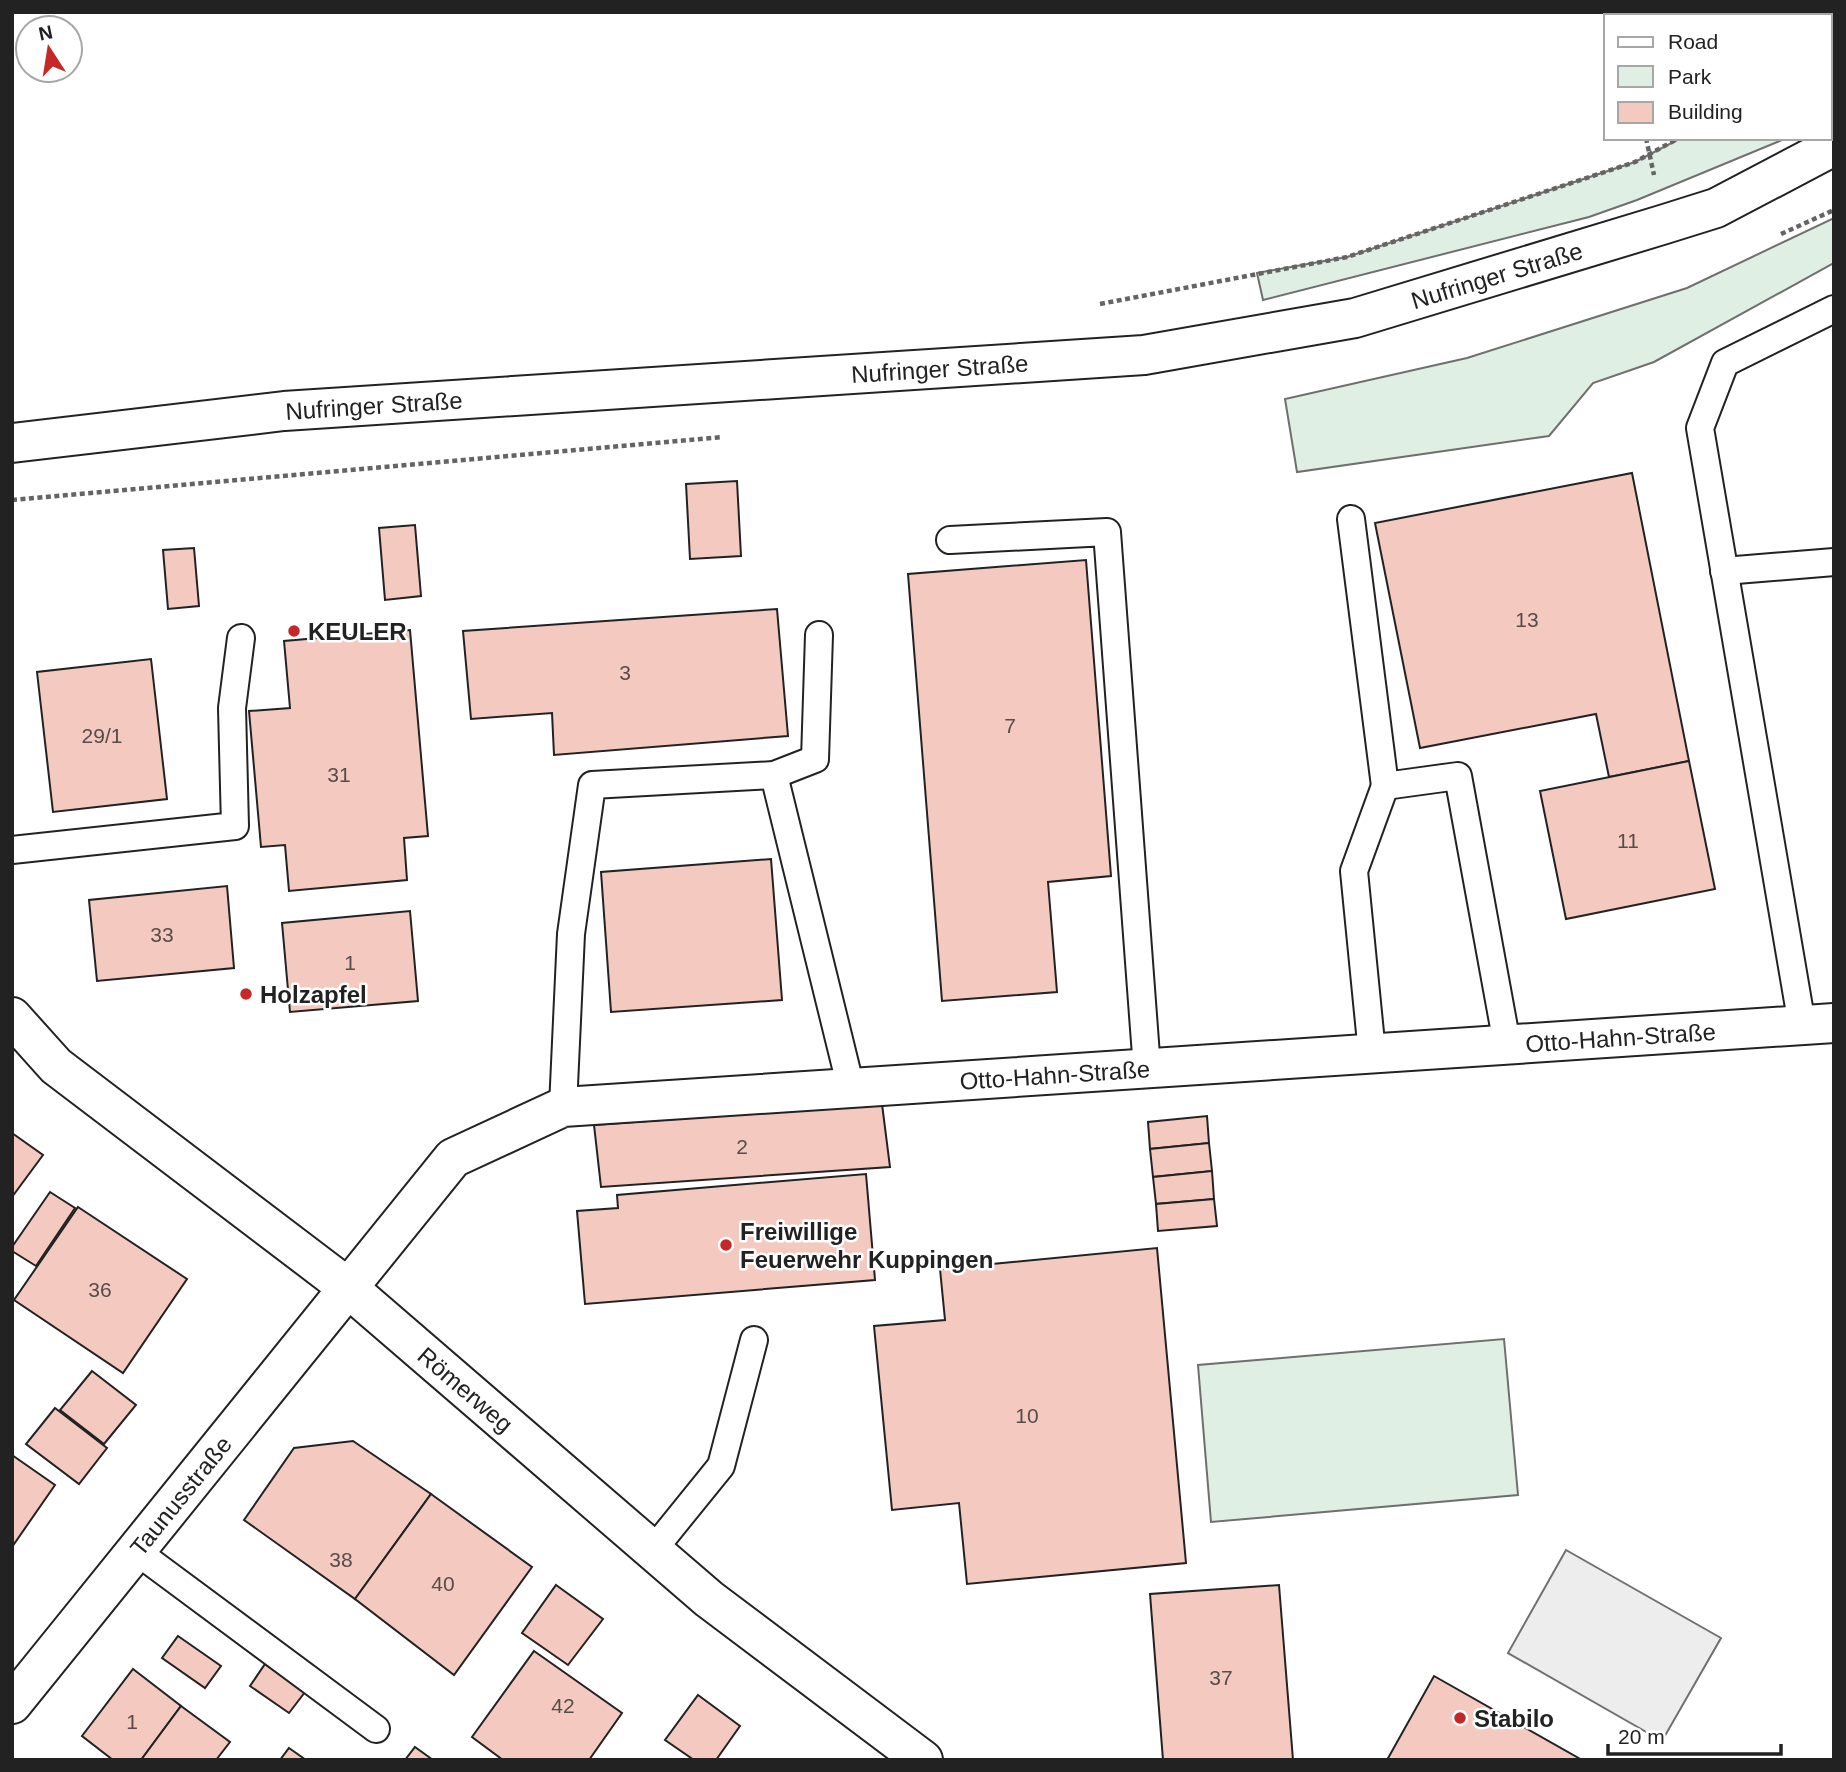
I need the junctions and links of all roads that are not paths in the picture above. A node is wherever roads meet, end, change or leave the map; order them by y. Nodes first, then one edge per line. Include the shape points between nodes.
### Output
1 (1834, 146) edge
2 (1834, 309) edge
3 (12, 443) edge
4 (1351, 519) dead end
5 (950, 540) dead end
6 (1834, 562) edge
7 (1724, 571) junction
8 (819, 635) dead end
9 (241, 638) dead end
10 (774, 775) junction
11 (1385, 786) junction
12 (12, 850) edge
13 (12, 1017) edge
14 (1818, 1024) edge
15 (1507, 1044) junction
16 (1372, 1053) junction
17 (1147, 1069) junction
18 (851, 1088) junction
19 (563, 1107) junction
20 (347, 1287) junction
21 (754, 1340) dead end
22 (653, 1550) junction
23 (136, 1551) junction
24 (12, 1704) edge
25 (376, 1729) dead end
26 (923, 1760) edge

1 - 3 street, Nufringer Straße via 1716,208 1626,236 1355,318 1144,355 284,411
2 - 7 lane via 1725,363 1700,428
4 - 11 lane
5 - 17 lane via 1107,532
6 - 7 lane
7 - 14 lane
8 - 10 lane via 815,759
9 - 12 lane via 232,708 235,826
10 - 18 lane
10 - 19 lane via 592,785 571,934
11 - 15 lane via 1458,776
11 - 16 lane via 1354,871
13 - 20 street, Römerweg via 56,1066
14 - 15 street, Otto-Hahn-Straße
15 - 16 street, Otto-Hahn-Straße
16 - 17 street, Otto-Hahn-Straße
17 - 18 street, Otto-Hahn-Straße
18 - 19 street, Otto-Hahn-Straße
19 - 20 street, Otto-Hahn-Straße via 453,1158
20 - 22 street, Römerweg
20 - 23 street, Taunusstraße
21 - 22 lane via 720,1466
22 - 26 street, Römerweg via 709,1599
23 - 24 street, Taunusstraße
23 - 25 lane

